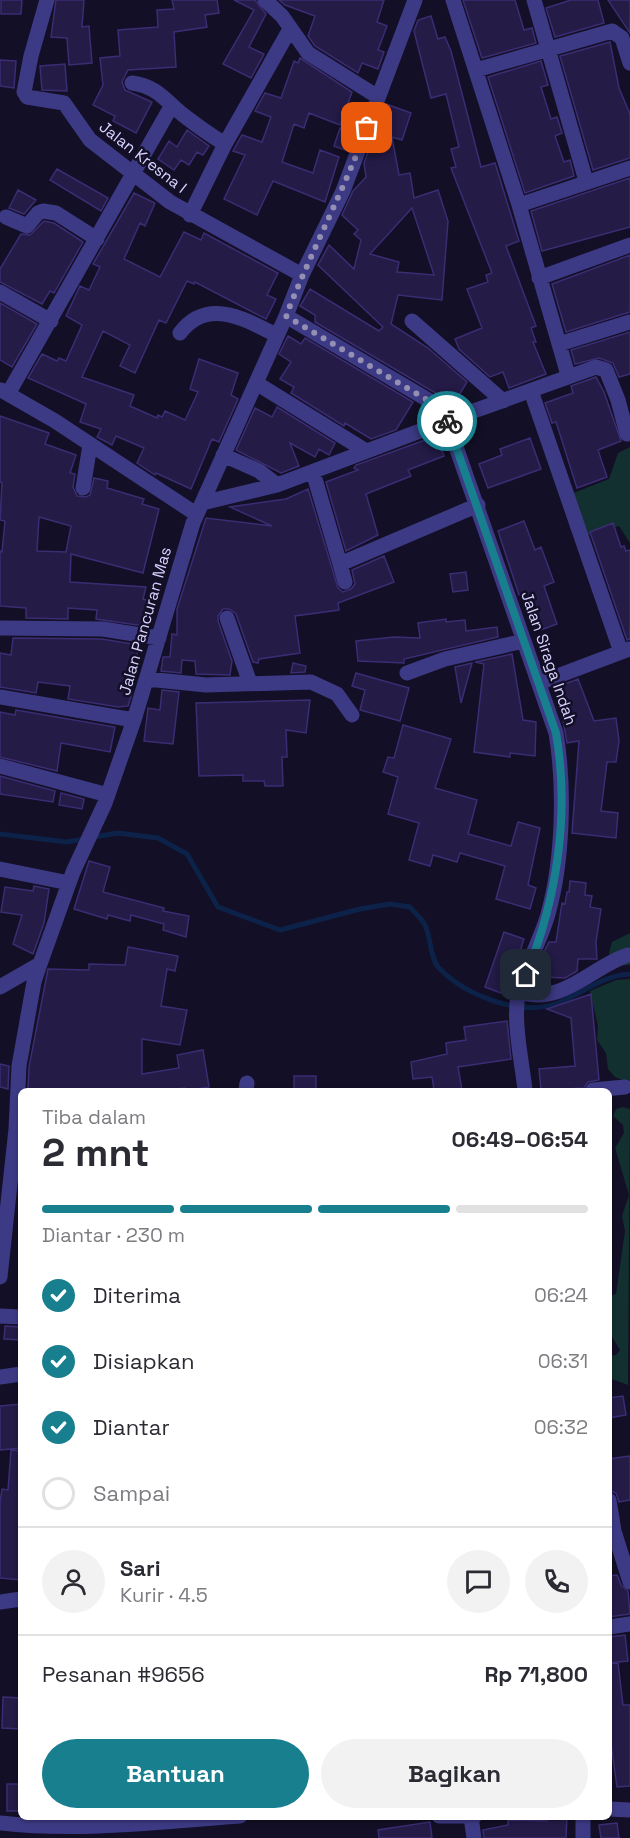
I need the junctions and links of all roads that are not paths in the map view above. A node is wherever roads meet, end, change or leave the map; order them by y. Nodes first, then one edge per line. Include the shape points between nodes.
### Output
1 (47, 0) edge
2 (265, 0) edge
3 (415, 0) edge
4 (453, 0) edge
5 (534, 0) edge
6 (290, 28) junction
7 (547, 48) junction
8 (630, 63) edge
9 (476, 70) junction
10 (132, 83) dead end
11 (378, 97) junction
12 (172, 105) junction
13 (225, 144) junction
14 (630, 168) edge
15 (133, 175) junction
16 (586, 181) junction
17 (519, 205) junction
18 (190, 215) junction
19 (6, 218) dead end
20 (97, 239) junction
21 (630, 245) edge
22 (302, 275) junction
23 (539, 278) junction
24 (0, 292) edge
25 (286, 316) junction
26 (51, 321) junction
27 (412, 321) dead end
28 (630, 322) edge
29 (180, 333) dead end
30 (276, 335) junction
31 (559, 344) junction
32 (568, 375) junction
33 (256, 382) junction
34 (531, 391) junction
35 (4, 392) edge
36 (624, 398) edge
37 (503, 400) junction
38 (452, 419) junction
39 (627, 434) dead end
40 (90, 445) junction
41 (366, 452) junction
42 (224, 455) junction
43 (313, 472) junction
44 (277, 485) junction
45 (83, 488) dead end
46 (478, 505) junction
47 (199, 508) junction
48 (340, 564) junction
49 (345, 582) dead end
50 (227, 618) dead end
51 (0, 628) edge
52 (159, 638) junction
53 (524, 641) junction
54 (626, 650) edge
55 (407, 673) dead end
56 (147, 679) junction
57 (250, 683) junction
58 (539, 683) junction
59 (0, 697) edge
60 (352, 715) dead end
61 (134, 720) junction
62 (0, 766) edge
63 (107, 799) junction
64 (0, 869) edge
65 (69, 883) junction
66 (628, 956) dead end
67 (40, 964) junction
68 (0, 987) edge
69 (519, 993) junction
70 (525, 1088) edge
71 (625, 1088) dead end
72 (612, 1089) edge
73 (15, 1187) edge
74 (0, 1277) edge
75 (0, 1316) edge
76 (18, 1317) edge
77 (18, 1374) edge
78 (0, 1377) edge
79 (612, 1519) edge
80 (630, 1582) edge
81 (18, 1599) edge
82 (0, 1602) edge
83 (630, 1624) edge
84 (612, 1627) edge
85 (612, 1809) edge
86 (630, 1810) edge
87 (186, 1820) edge
88 (471, 1820) edge
89 (583, 1820) edge
90 (0, 1823) edge
91 (474, 1838) edge
92 (583, 1838) edge

1 - 15 street, Jalan Kresna I via 25,94 33,99 64,103 90,140
2 - 6 street
3 - 11 street, Jalan Pancuran Mas
4 - 9 street
5 - 7 street
6 - 11 street via 316,59
6 - 13 street
7 - 8 street via 612,31 622,38
7 - 9 street
7 - 16 street
9 - 17 street
10 - 12 street via 151,87
11 - 22 street, Jalan Pancuran Mas via 343,191
12 - 13 street
12 - 15 street
13 - 18 street
14 - 16 street
15 - 18 street, Jalan Kresna I
15 - 20 street
16 - 17 street
17 - 23 street
18 - 22 street, Jalan Kresna I
19 - 20 street via 27,226 38,213 55,212
20 - 26 street
21 - 23 street
22 - 25 street, Jalan Pancuran Mas
23 - 31 street
24 - 26 street
25 - 30 street, Jalan Pancuran Mas
25 - 38 street
26 - 35 street
27 - 37 street
28 - 31 street
29 - 30 street via 198,317 230,314
30 - 33 street, Jalan Pancuran Mas
31 - 32 street
32 - 34 street
32 - 36 street via 602,367
33 - 41 street
33 - 42 street, Jalan Pancuran Mas
34 - 37 street
34 - 54 street
35 - 40 street
36 - 39 street
37 - 38 street
38 - 41 street
38 - 46 street, Jalan Siraga Indah
40 - 45 street
40 - 47 street
41 - 43 street
42 - 44 street via 259,471
42 - 47 street, Jalan Pancuran Mas
43 - 44 street
43 - 48 street
44 - 47 street
46 - 48 street
46 - 53 street, Jalan Siraga Indah
47 - 52 street, Jalan Pancuran Mas via 176,572
48 - 49 street
50 - 57 street
51 - 52 street via 103,629
52 - 56 street, Jalan Pancuran Mas
53 - 55 street via 446,659
53 - 58 street, Jalan Siraga Indah
54 - 58 street
56 - 57 street via 206,685
56 - 61 street, Jalan Pancuran Mas
57 - 60 street via 320,684 337,694
58 - 69 street, Jalan Siraga Indah via 556,733 562,772 561,813 549,911
59 - 61 street
61 - 63 street, Jalan Pancuran Mas
62 - 63 street
63 - 65 street, Jalan Pancuran Mas
64 - 65 street
65 - 67 street, Jalan Pancuran Mas
66 - 69 street via 603,965 567,989 539,995
67 - 68 street
67 - 73 street, Jalan Pancuran Mas via 19,1066
69 - 70 street, Jalan Siraga Indah via 517,1013
71 - 72 street
73 - 74 street, Jalan Pancuran Mas
75 - 76 street
77 - 78 street
79 - 80 street
81 - 82 street
83 - 84 street
85 - 86 street
87 - 90 street via 36,1827
88 - 91 street
89 - 92 street

